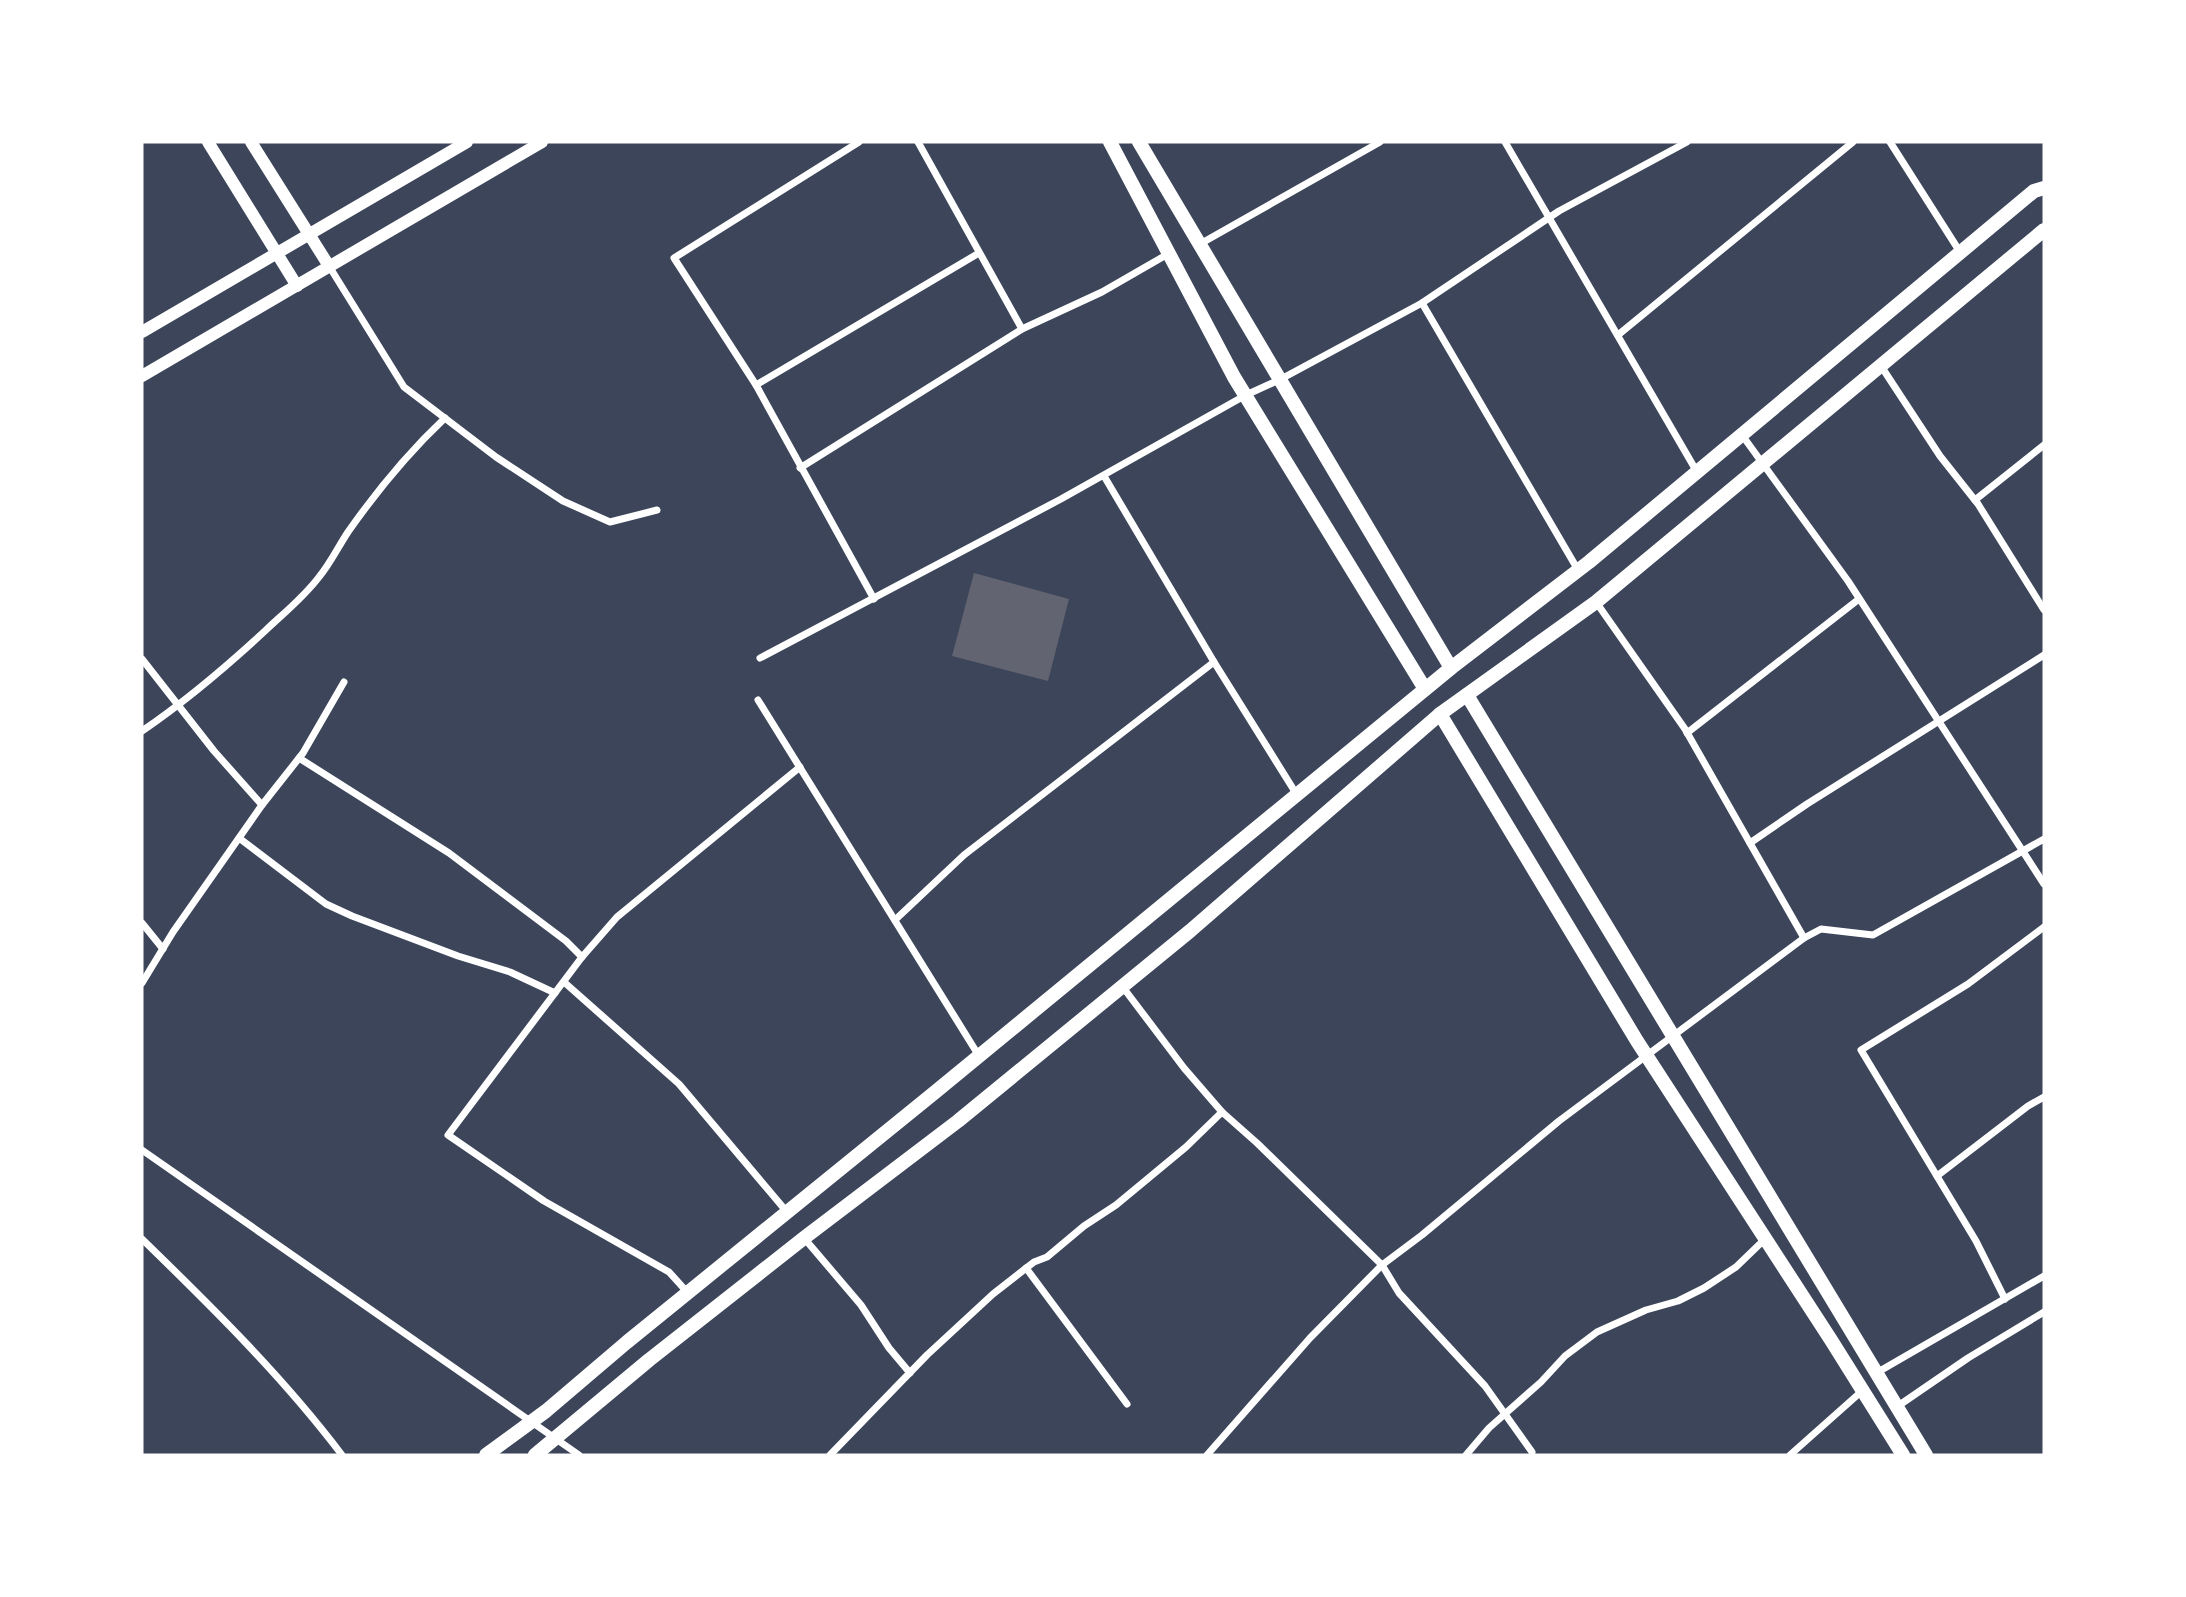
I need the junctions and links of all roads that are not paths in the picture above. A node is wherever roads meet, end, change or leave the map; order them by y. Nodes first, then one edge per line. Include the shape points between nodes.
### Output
1 (208, 142) edge
2 (251, 142) edge
3 (467, 142) edge
4 (542, 142) edge
5 (859, 142) edge
6 (918, 142) edge
7 (1110, 142) edge
8 (1139, 142) edge
9 (1380, 142) edge
10 (1505, 142) edge
11 (1688, 142) edge
12 (1853, 142) edge
13 (1890, 142) edge
14 (2044, 188) edge
15 (1550, 217) junction
16 (2044, 230) edge
17 (309, 234) junction
18 (1200, 244) junction
19 (276, 253) junction
20 (979, 253) junction
21 (1960, 253) junction
22 (1169, 254) junction
23 (329, 266) junction
24 (297, 286) junction
25 (1422, 303) junction
26 (1022, 329) junction
27 (142, 332) edge
28 (1618, 335) junction
29 (1881, 365) junction
30 (142, 376) edge
31 (1281, 379) junction
32 (756, 385) junction
33 (1246, 395) junction
34 (445, 418) junction
35 (1741, 435) junction
36 (2044, 445) edge
37 (1764, 464) junction
38 (800, 468) junction
39 (1697, 473) junction
40 (1104, 476) junction
41 (1975, 500) junction
42 (657, 510) dead end
43 (1578, 570) junction
44 (874, 599) junction
45 (1859, 599) junction
46 (1596, 602) junction
47 (2044, 610) edge
48 (2044, 655) edge
49 (760, 658) dead end
50 (142, 659) edge
51 (1214, 662) junction
52 (1451, 668) junction
53 (344, 682) dead end
54 (1425, 689) junction
55 (1468, 695) junction
56 (758, 700) dead end
57 (180, 705) junction
58 (1440, 714) junction
59 (1937, 722) junction
60 (142, 732) edge
61 (1687, 733) junction
62 (299, 758) junction
63 (800, 767) junction
64 (1297, 796) junction
65 (262, 805) junction
66 (239, 838) junction
67 (2044, 839) edge
68 (1750, 843) junction
69 (2024, 851) junction
70 (2044, 884) edge
71 (895, 920) junction
72 (142, 923) edge
73 (2044, 927) edge
74 (1804, 938) junction
75 (163, 949) junction
76 (582, 957) junction
77 (564, 982) junction
78 (142, 983) edge
79 (1122, 986) junction
80 (555, 993) junction
81 (1673, 1035) junction
82 (1645, 1055) junction
83 (979, 1056) junction
84 (2044, 1097) edge
85 (1222, 1112) junction
86 (142, 1150) edge
87 (1937, 1176) junction
88 (787, 1212) junction
89 (804, 1237) junction
90 (1765, 1238) junction
91 (142, 1239) edge
92 (1382, 1265) junction
93 (1026, 1268) junction
94 (2044, 1276) edge
95 (689, 1294) junction
96 (2005, 1299) junction
97 (2044, 1312) edge
98 (910, 1373) junction
99 (1878, 1373) junction
100 (1862, 1391) junction
101 (1127, 1404) dead end
102 (1898, 1406) junction
103 (1505, 1414) junction
104 (530, 1422) junction
105 (556, 1438) junction
106 (1532, 1452) dead end
107 (342, 1455) edge
108 (486, 1455) edge
109 (534, 1455) edge
110 (579, 1455) edge
111 (830, 1455) edge
112 (1207, 1455) edge
113 (1466, 1455) edge
114 (1790, 1455) edge
115 (1903, 1455) edge
116 (1926, 1455) edge

1 - 19 street
2 - 17 street
3 - 17 street
4 - 23 street
5 - 32 street via 674,258
6 - 20 street
7 - 22 main road
8 - 18 main road
9 - 18 street
10 - 15 street
11 - 15 street
12 - 28 street
13 - 21 street
14 - 21 main road via 2034,191
15 - 25 street
15 - 28 street
16 - 29 main road
17 - 19 street
17 - 23 street
18 - 31 main road
19 - 24 street
19 - 27 street
20 - 26 street
20 - 32 street
21 - 35 main road
22 - 26 street
22 - 33 main road
23 - 24 street
23 - 34 street via 404,387
24 - 30 street
25 - 31 street
25 - 43 street
26 - 38 street
28 - 39 street
29 - 37 main road
29 - 41 street via 1940,456
31 - 33 street
31 - 52 main road
32 - 38 street
33 - 40 street
33 - 54 main road
34 - 42 street via 563,501 610,522
34 - 57 street via 382,488 320,576
35 - 37 street
35 - 39 main road
36 - 41 street
37 - 45 street
37 - 46 main road
38 - 44 street
39 - 43 main road
40 - 44 street
40 - 51 street
41 - 47 street
43 - 52 main road
44 - 49 street
45 - 59 street
45 - 61 street
46 - 55 main road
46 - 61 street
48 - 59 street
50 - 57 street
51 - 64 street
51 - 71 street via 964,855
52 - 54 main road
53 - 62 street
54 - 64 main road
55 - 58 main road
55 - 81 main road
56 - 63 street
57 - 60 street
57 - 65 street
58 - 79 main road
58 - 82 main road
59 - 68 street
59 - 69 street
61 - 68 street
62 - 65 street
62 - 76 street via 449,853
63 - 71 street
63 - 76 street via 617,917
64 - 83 main road
65 - 66 street
66 - 75 street
66 - 80 street via 326,904
67 - 69 street
68 - 74 street
69 - 70 street
69 - 74 street via 1872,935 1821,929
71 - 83 street
72 - 75 street
73 - 87 street via 1968,984 1861,1049
74 - 81 street
75 - 78 street
76 - 77 street
77 - 80 street
77 - 88 street via 679,1084
79 - 85 street
79 - 89 main road via 958,1121
80 - 95 street via 448,1135 544,1200 669,1272
81 - 82 street
81 - 99 main road
82 - 90 main road
82 - 92 street
83 - 88 main road
84 - 87 street
85 - 92 street
85 - 93 street via 1116,1205
86 - 104 street
87 - 96 street
88 - 95 main road
89 - 98 street
89 - 105 main road
90 - 100 main road
90 - 103 street via 1736,1268 1704,1288 1597,1332
91 - 107 street via 239,1335
92 - 103 street via 1399,1293
92 - 112 street via 1310,1338
93 - 98 street
93 - 101 street
94 - 96 street
95 - 104 main road
96 - 99 street
97 - 102 street
98 - 111 street
99 - 102 main road
100 - 114 street
100 - 115 main road
102 - 116 main road
103 - 106 street
103 - 113 street
104 - 105 street
104 - 108 main road
105 - 109 main road
105 - 110 street

